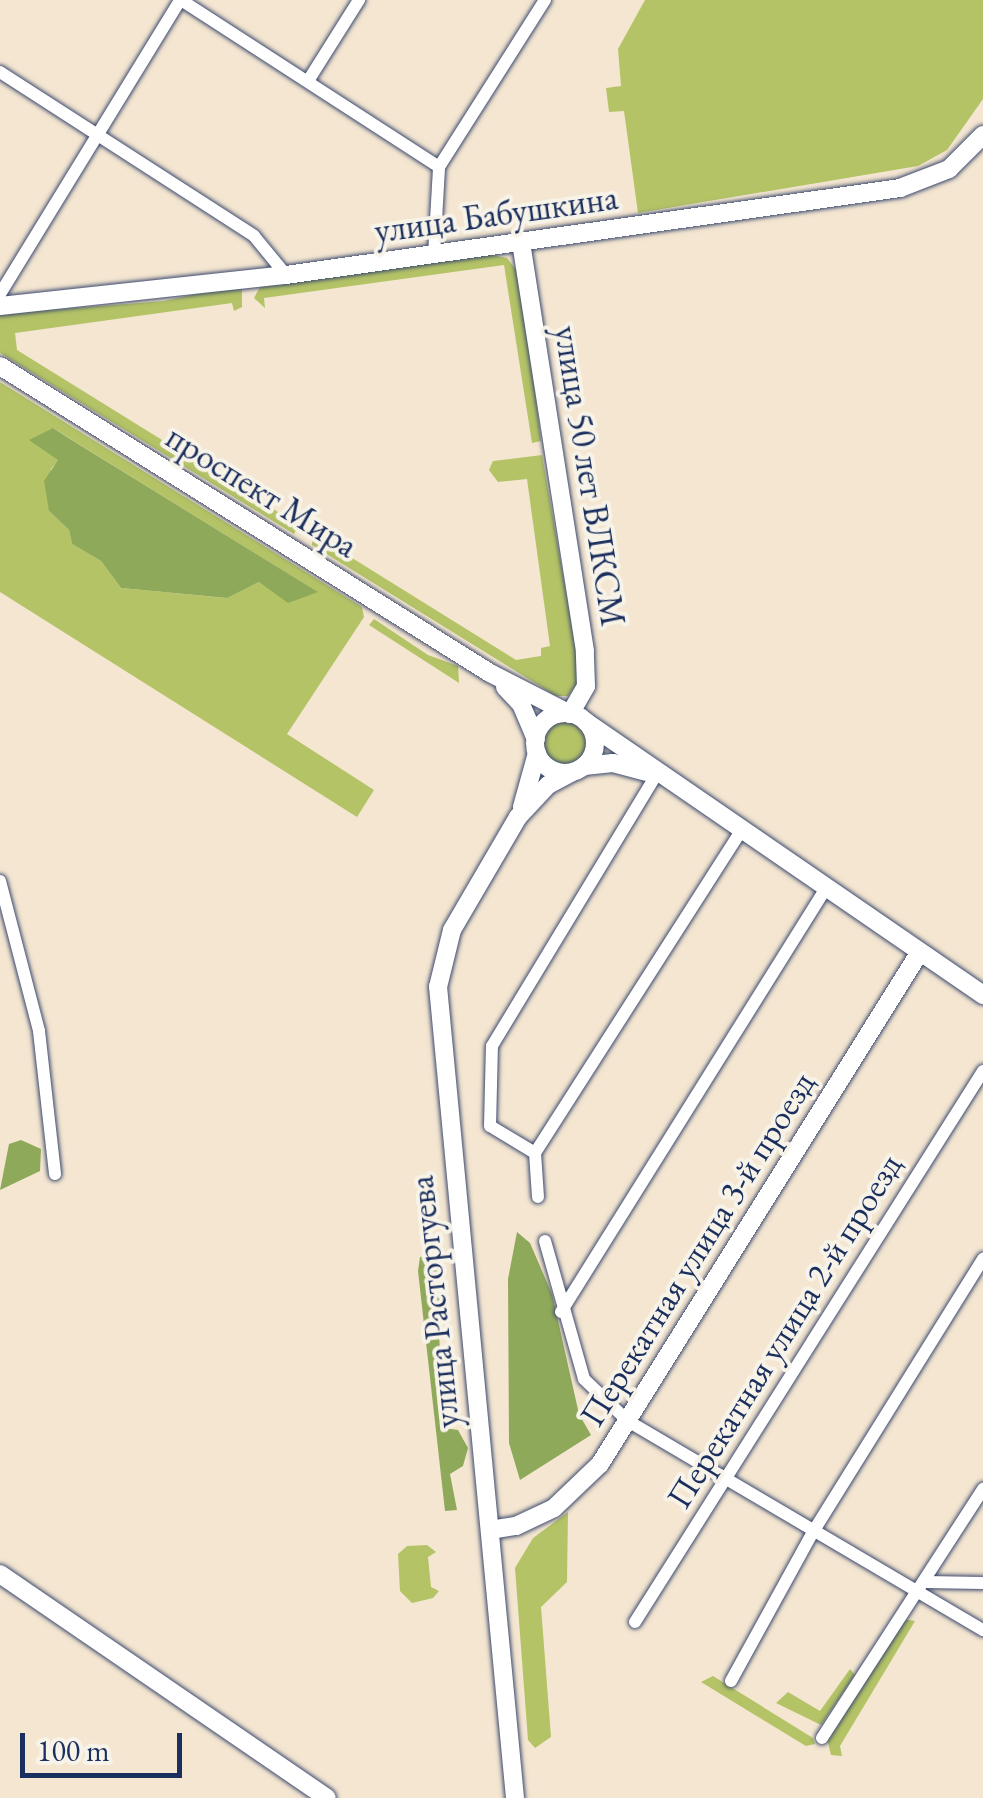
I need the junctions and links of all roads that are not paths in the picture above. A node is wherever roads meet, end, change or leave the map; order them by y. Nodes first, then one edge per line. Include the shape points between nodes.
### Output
1 (180, 0) edge
2 (359, 0) edge
3 (545, 0) edge
4 (0, 72) edge
5 (308, 81) junction
6 (95, 134) junction
7 (983, 135) edge
8 (439, 167) junction
9 (522, 244) junction
10 (434, 255) junction
11 (286, 275) junction
12 (0, 294) edge
13 (0, 306) edge
14 (0, 366) edge
15 (490, 673) junction
16 (578, 718) junction
17 (536, 746) junction
18 (578, 770) junction
19 (656, 775) junction
20 (518, 817) junction
21 (741, 831) junction
22 (0, 881) edge
23 (826, 888) junction
24 (918, 955) junction
25 (983, 995) edge
26 (983, 1071) edge
27 (535, 1153) junction
28 (55, 1174) dead end
29 (538, 1196) dead end
30 (545, 1241) dead end
31 (983, 1259) edge
32 (561, 1312) junction
33 (628, 1420) junction
34 (727, 1479) junction
35 (983, 1489) edge
36 (490, 1530) junction
37 (813, 1532) junction
38 (0, 1574) edge
39 (983, 1583) edge
40 (921, 1587) junction
41 (635, 1622) dead end
42 (983, 1630) edge
43 (730, 1682) dead end
44 (822, 1738) dead end
45 (327, 1798) edge
46 (516, 1798) edge

1 - 5 street
1 - 6 street
2 - 5 street
3 - 8 street
4 - 6 street
5 - 8 street
6 - 11 street via 254,236
6 - 12 street
7 - 9 main road, улица Бабушкина via 948,169 900,188
8 - 10 street
9 - 10 main road, улица Бабушкина
9 - 16 main road, улица 50 лет ВЛКСМ via 585,651
10 - 11 main road, улица Бабушкина
11 - 13 main road, улица Бабушкина
14 - 15 main road, проспект Мира
15 - 16 main road, проспект Мира
15 - 17 main road, проспект Мира via 521,704
16 - 17 main road via 546,720
16 - 18 main road, улица 50 лет ВЛКСМ via 595,741
16 - 19 main road
17 - 18 main road via 550,769
17 - 20 main road, улица Расторгуева
18 - 19 main road via 620,764
18 - 20 main road, улица Расторгуева via 548,785
19 - 21 main road
19 - 27 street via 492,1046 490,1126
20 - 36 main road, улица Расторгуева via 452,930 438,987
21 - 23 main road
21 - 27 street
22 - 28 street via 39,1032
23 - 24 main road
23 - 32 street
24 - 25 main road
24 - 33 main road, Перекатная улица 3-й проезд
26 - 34 street, Перекатная улица 2-й проезд
27 - 29 street
30 - 32 street
31 - 37 street
32 - 33 street via 584,1379
33 - 34 street
33 - 36 main road, Перекатная улица 3-й проезд via 600,1464 563,1501 526,1523
34 - 37 street
34 - 41 street, Перекатная улица 2-й проезд
35 - 40 street
36 - 46 main road, улица Расторгуева
37 - 40 street
37 - 43 street
38 - 45 main road
39 - 40 street
40 - 42 street
40 - 44 street

